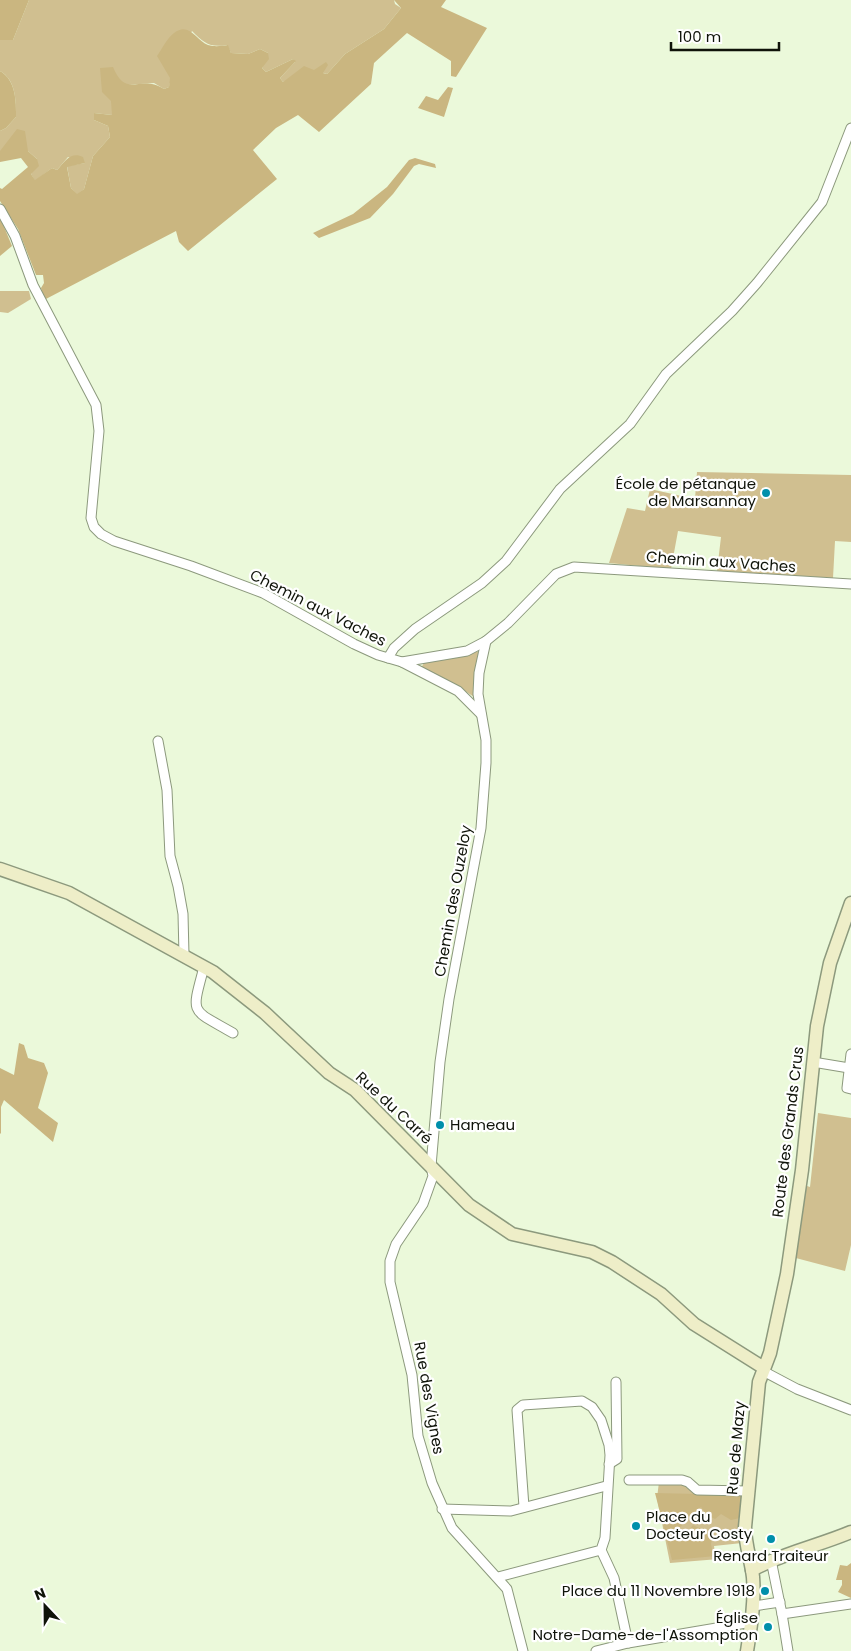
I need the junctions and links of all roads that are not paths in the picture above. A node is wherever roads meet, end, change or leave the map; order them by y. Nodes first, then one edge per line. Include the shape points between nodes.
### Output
1 (851, 128) edge
2 (0, 209) edge
3 (851, 584) edge
4 (486, 641) junction
5 (388, 658) junction
6 (402, 662) junction
7 (481, 714) junction
8 (158, 741) dead end
9 (0, 869) edge
10 (851, 903) edge
11 (184, 955) junction
12 (204, 967) junction
13 (233, 1033) dead end
14 (851, 1054) edge
15 (813, 1062) junction
16 (849, 1068) junction
17 (851, 1089) edge
18 (430, 1166) junction
19 (764, 1369) junction
20 (616, 1382) dead end
21 (851, 1410) edge
22 (609, 1464) junction
23 (629, 1480) dead end
24 (606, 1486) junction
25 (748, 1491) junction
26 (524, 1507) junction
27 (442, 1509) junction
28 (851, 1532) edge
29 (601, 1550) junction
30 (771, 1560) junction
31 (752, 1570) junction
32 (498, 1577) junction
33 (780, 1602) junction
34 (851, 1604) edge
35 (754, 1606) junction
36 (782, 1614) junction
37 (752, 1622) junction
38 (623, 1646) edge
39 (523, 1651) edge
40 (596, 1651) edge
41 (747, 1651) edge
42 (788, 1651) edge

1 - 5 street via 822,202 757,283 666,374 630,424 560,489 506,562 482,583 415,629
2 - 5 street, Chemin aux Vaches via 15,236 33,285 96,405 99,436 91,518 94,527 114,541 199,568 271,596 339,636
3 - 4 street, Chemin aux Vaches via 574,567 556,574
4 - 6 street, Chemin aux Vaches via 467,651
4 - 7 street, Chemin des Ouzeloy via 479,674
5 - 6 street, Chemin aux Vaches
6 - 7 street via 458,691
7 - 18 street, Chemin des Ouzeloy via 486,763 481,828 449,999
8 - 11 street via 167,790 170,856 183,914
9 - 11 main road, Rue du Carré via 69,893
10 - 15 main road, Route des Grands Crus via 830,963
11 - 12 main road, Rue du Carré
12 - 13 street via 194,1003 198,1012
12 - 18 main road, Rue du Carré via 264,1013 329,1073 355,1090
14 - 16 street
15 - 16 street
15 - 19 main road, Route des Grands Crus via 787,1274
16 - 17 street via 847,1088
18 - 19 main road, Rue du Carré via 469,1205 512,1234 592,1252 612,1262 660,1294 694,1324
18 - 27 street, Rue des Vignes via 433,1176 423,1204 391,1256 390,1282 408,1350 418,1436
19 - 21 street via 797,1388
19 - 25 main road, Rue de Mazy via 756,1398
20 - 22 street via 617,1459
22 - 24 street
22 - 26 street via 609,1445 601,1420 592,1407 582,1401 523,1405 517,1410
23 - 25 street via 682,1480 697,1490
24 - 26 street
24 - 29 street via 605,1538
25 - 31 main road, Rue de Mazy via 745,1546
26 - 27 street via 511,1511
27 - 32 street, Rue des Vignes via 452,1528
28 - 30 main road
29 - 32 street
29 - 38 street via 614,1578
30 - 31 main road
30 - 33 street
31 - 35 main road, Rue de Mazy
32 - 39 street, Rue des Vignes via 507,1590
33 - 35 street
33 - 36 street
34 - 36 street
35 - 37 main road, Rue de Mazy
36 - 42 street
37 - 38 street
37 - 41 main road, Rue de Mazy
38 - 40 street

